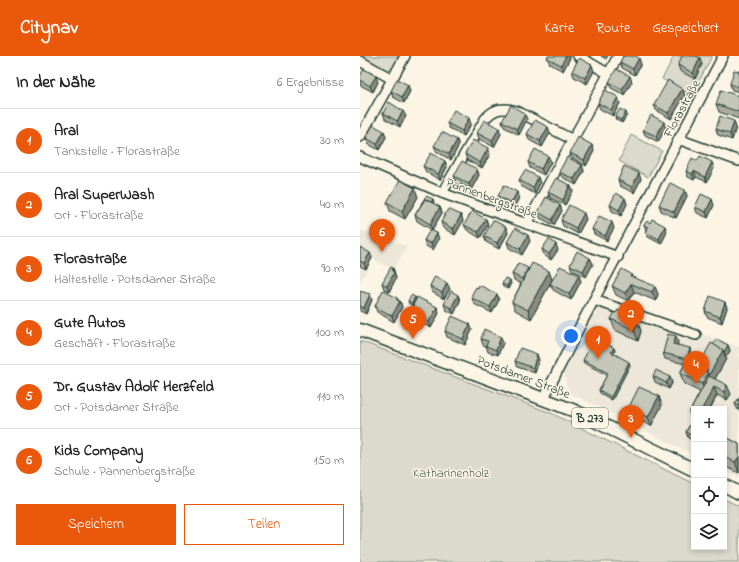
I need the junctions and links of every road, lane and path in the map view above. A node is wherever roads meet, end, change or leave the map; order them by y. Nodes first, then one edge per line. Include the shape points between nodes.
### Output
1 (405, 56) edge
2 (578, 56) edge
3 (618, 56) edge
4 (723, 56) edge
5 (360, 61) edge
6 (609, 74) junction
7 (392, 79) junction
8 (360, 137) edge
9 (678, 139) junction
10 (573, 140) junction
11 (360, 157) edge
12 (739, 162) edge
13 (442, 193) junction
14 (527, 224) junction
15 (618, 257) junction
16 (594, 300) junction
17 (360, 330) edge
18 (696, 335) dead end
19 (544, 398) junction
20 (691, 468) edge
21 (727, 487) edge
22 (739, 493) edge

1 - 7 street
2 - 6 street
3 - 6 street
4 - 9 street, Florastraße
5 - 7 street
6 - 10 street
7 - 8 street
9 - 12 street
9 - 15 street, Florastraße
10 - 13 street via 517,110 498,109 485,119
10 - 14 street
11 - 13 street, Pannenbergstraße
13 - 14 street, Pannenbergstraße
14 - 15 street, Pannenbergstraße
15 - 16 street, Florastraße
16 - 18 street
16 - 19 street, Florastraße
17 - 19 main road, Potsdamer Straße / B 273
19 - 20 main road, Potsdamer Straße / B 273 via 576,411
21 - 22 main road

